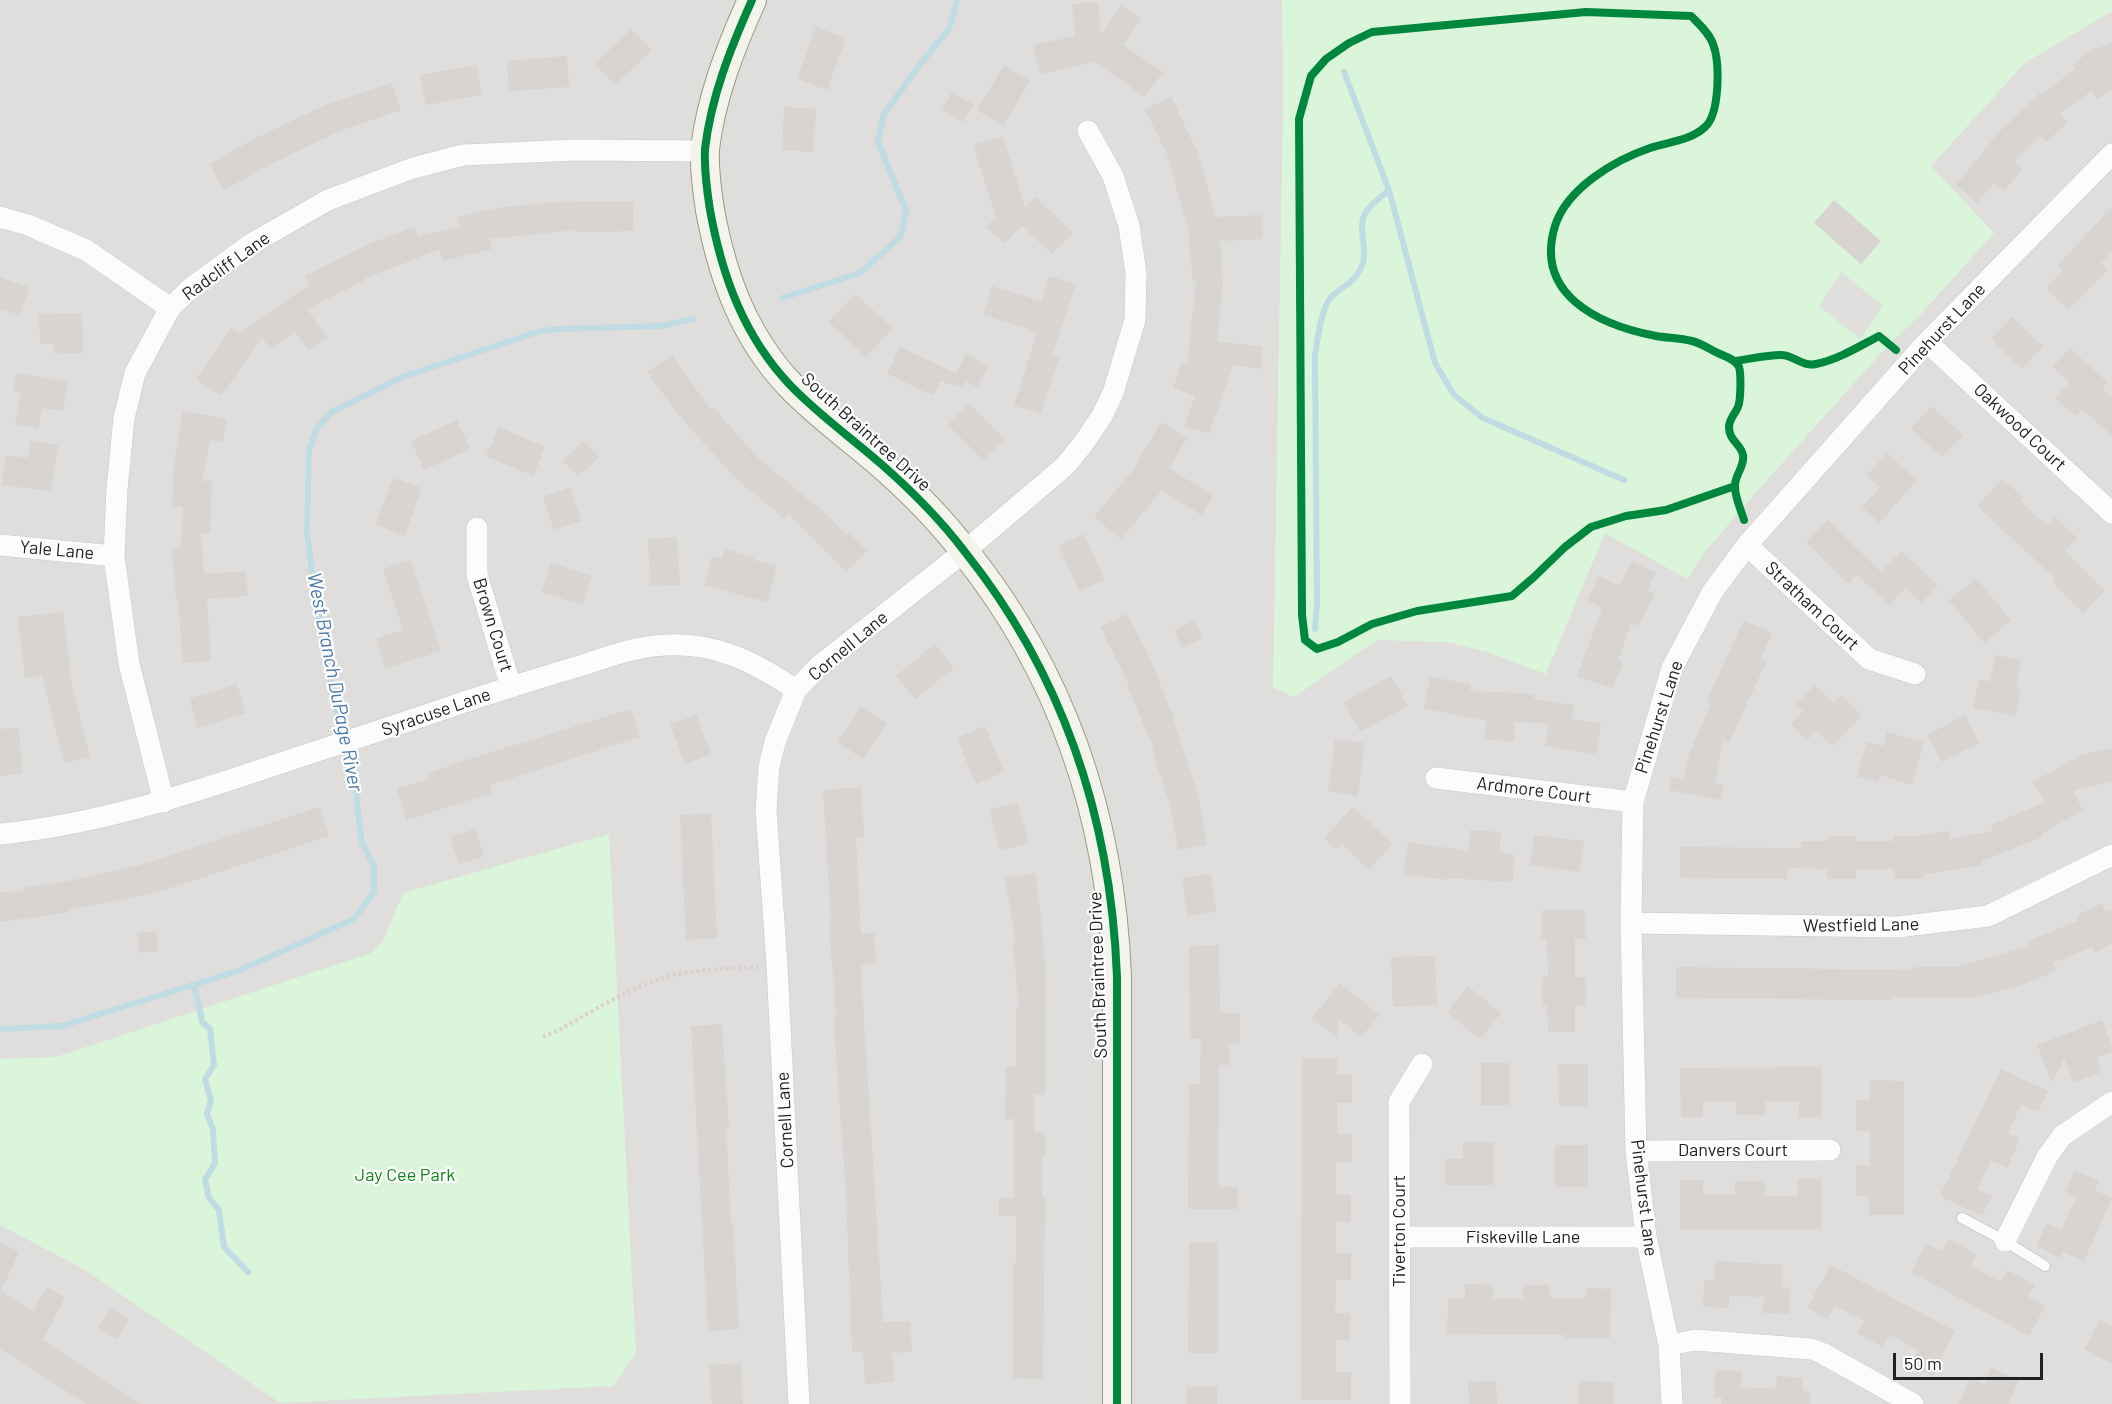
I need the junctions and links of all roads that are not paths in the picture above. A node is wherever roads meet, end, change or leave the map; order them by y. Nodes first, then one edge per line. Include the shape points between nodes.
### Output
1 (752, 0) edge
2 (1088, 131) dead end
3 (705, 151) junction
4 (2112, 153) edge
5 (0, 217) edge
6 (170, 308) junction
7 (1927, 342) junction
8 (2112, 513) edge
9 (477, 528) dead end
10 (0, 545) edge
11 (1746, 545) junction
12 (965, 551) junction
13 (114, 556) junction
14 (1915, 674) dead end
15 (511, 687) junction
16 (796, 690) junction
17 (1436, 778) dead end
18 (165, 802) junction
19 (1633, 802) junction
20 (0, 834) edge
21 (2112, 855) edge
22 (1630, 923) junction
23 (1422, 1064) dead end
24 (2112, 1102) edge
25 (1830, 1150) dead end
26 (1636, 1151) junction
27 (1962, 1218) dead end
28 (1399, 1237) junction
29 (1647, 1237) junction
30 (2005, 1241) junction
31 (2045, 1266) dead end
32 (1669, 1346) junction
33 (800, 1404) edge
34 (1117, 1404) edge
35 (1400, 1404) edge
36 (1672, 1404) edge
37 (1913, 1404) edge

1 - 3 street, South Braintree Drive via 716,90
2 - 12 street, Cornell Lane via 1113,176 1129,226 1136,273 1135,320 1113,393 1083,444 1065,466
3 - 6 street, Radcliff Lane via 574,150 463,155 413,168 328,200 251,244
3 - 12 street, South Braintree Drive via 707,193 720,257 730,290 757,344 810,405 903,483
4 - 7 street, Pinehurst Lane
5 - 6 street via 86,250
6 - 13 street, Radcliff Lane via 135,373 124,418
7 - 8 street, Oakwood Court
7 - 11 street, Pinehurst Lane
9 - 15 street, Brown Court via 477,575
10 - 13 street, Yale Lane
11 - 14 street, Stratham Court via 1869,658
11 - 19 street, Pinehurst Lane via 1713,591 1672,668
12 - 16 street, Cornell Lane via 819,666
12 - 34 street, South Braintree Drive via 1024,638 1049,686 1087,785 1105,860 1117,977
13 - 18 street, Radcliff Lane via 129,664
15 - 16 street, Syracuse Lane via 627,651 666,645 709,648 739,657 766,669
15 - 18 street, Syracuse Lane
16 - 33 street, Cornell Lane via 775,742 766,810
17 - 19 street, Ardmore Court
18 - 20 street, Syracuse Lane via 85,821
19 - 22 street, Pinehurst Lane
21 - 22 street, Westfield Lane via 1988,916 1898,927
22 - 26 street, Pinehurst Lane
23 - 28 street, Tiverton Court via 1399,1102
24 - 30 street via 2062,1136 2047,1157
25 - 26 street, Danvers Court
26 - 29 street, Pinehurst Lane
27 - 30 lane
28 - 29 street, Fiskeville Lane
28 - 35 street, Tiverton Court
29 - 32 street, Pinehurst Lane
30 - 31 lane
32 - 36 street, Pinehurst Lane
32 - 37 street via 1695,1340 1811,1350

